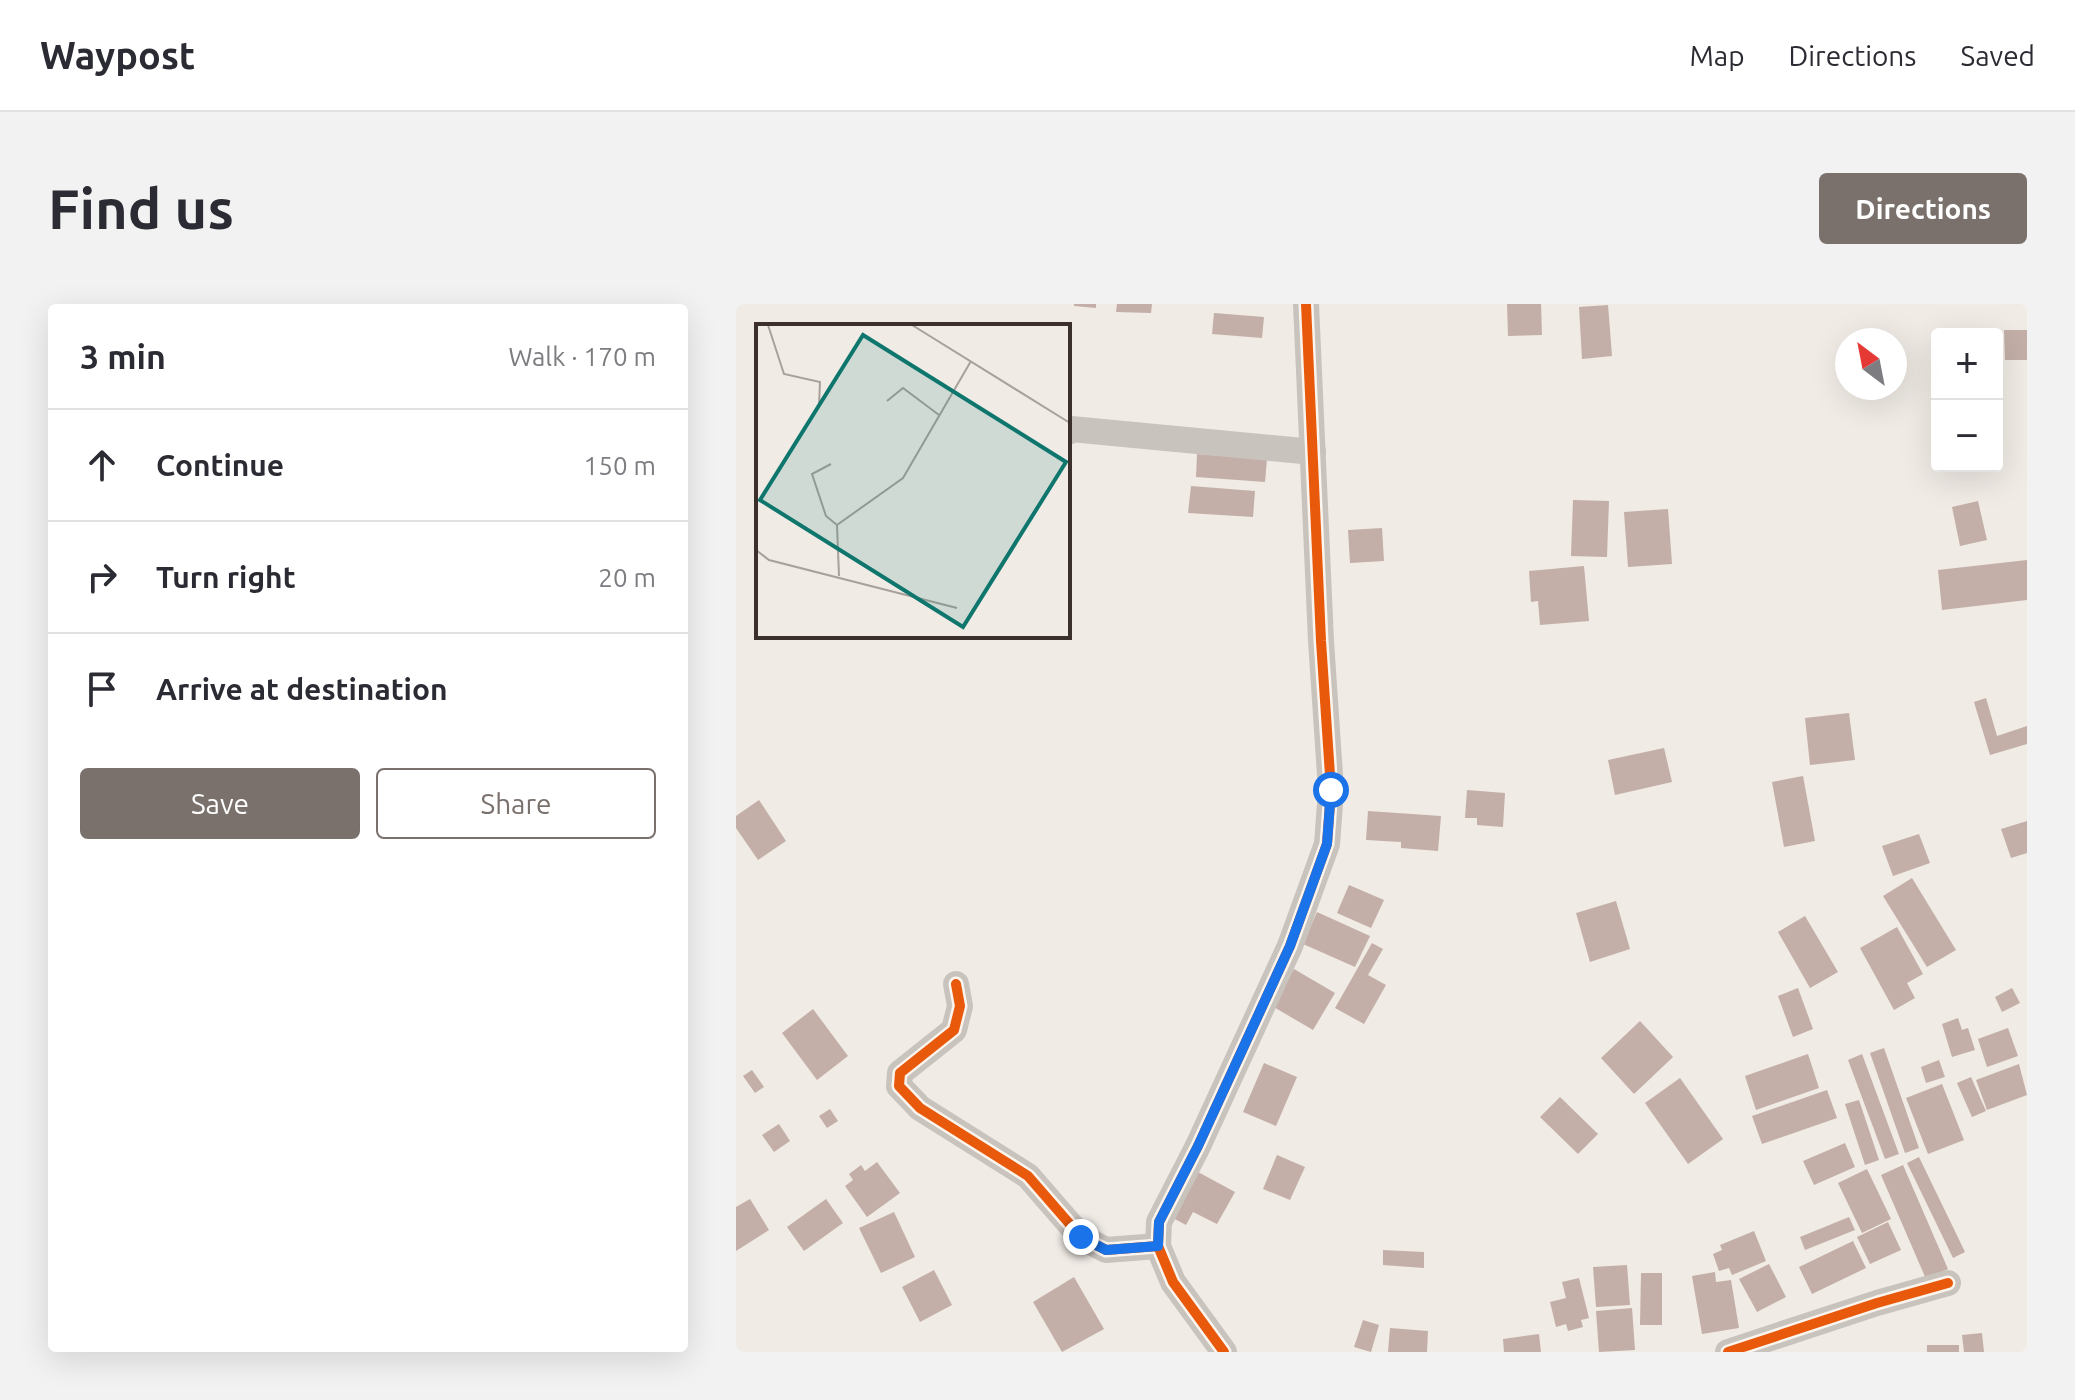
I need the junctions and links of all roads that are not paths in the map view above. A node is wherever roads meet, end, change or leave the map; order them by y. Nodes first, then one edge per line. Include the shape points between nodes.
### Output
1 (1306, 304) edge
2 (1070, 430) edge
3 (1313, 452) junction
4 (956, 984) dead end
5 (1158, 1246) junction
6 (1948, 1283) dead end
7 (1224, 1352) edge
8 (1728, 1352) edge

1 - 3 street
2 - 3 street
3 - 5 street via 1331,790 1327,844 1290,946 1159,1222
4 - 5 street via 960,1006 954,1030 900,1073 899,1086 920,1108 1028,1176 1081,1237 1106,1250
5 - 7 street via 1173,1282
6 - 8 street

